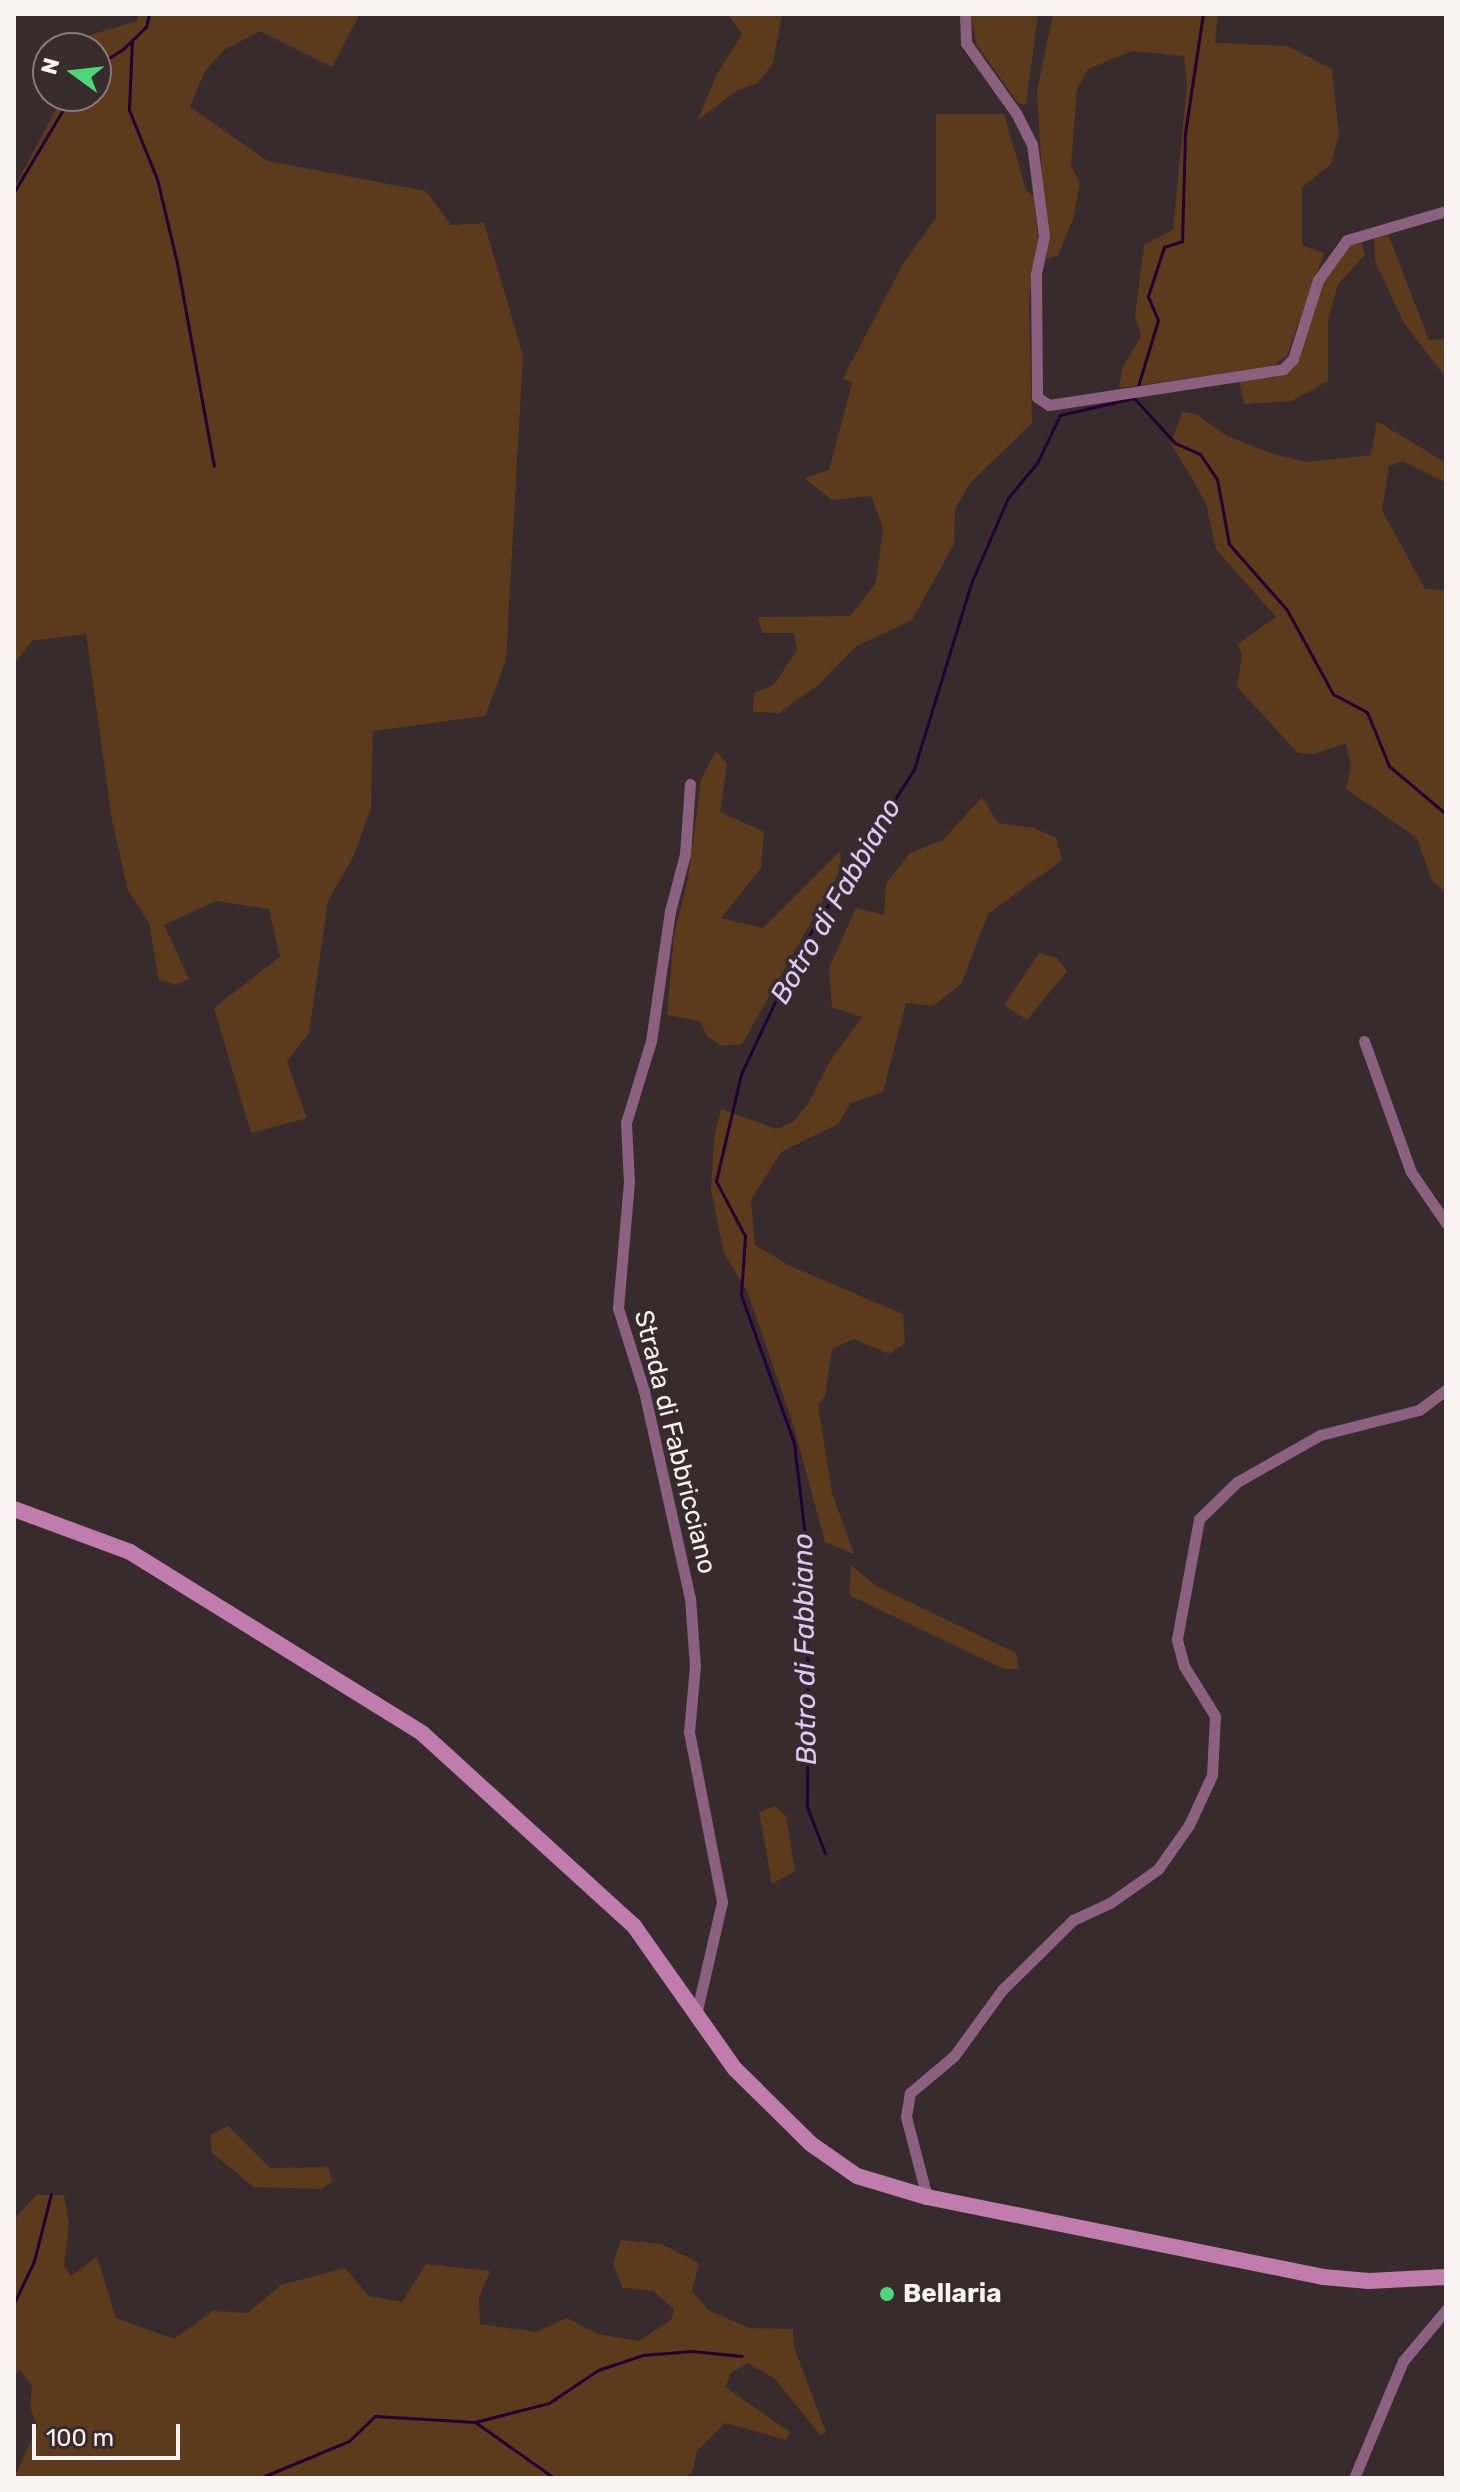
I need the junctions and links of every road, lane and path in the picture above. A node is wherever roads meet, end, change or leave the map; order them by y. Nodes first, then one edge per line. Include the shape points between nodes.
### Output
1 (965, 14) edge
2 (1446, 211) edge
3 (690, 784) dead end
4 (1364, 1041) dead end
5 (1446, 1223) edge
6 (1446, 1390) edge
7 (14, 1509) edge
8 (696, 2015) junction
9 (927, 2197) junction
10 (1446, 2277) edge
11 (1446, 2310) edge
12 (1354, 2478) edge

1 - 2 street via 966,43 1032,144 1044,236 1036,275 1037,397 1062,406 1148,387 1283,369 1293,359 1318,280 1347,240
3 - 8 street, Strada di Fabbricciano via 685,854 670,911 651,1041 626,1123 629,1182 618,1308 644,1391 690,1598 695,1666 689,1732 722,1902
4 - 5 street via 1411,1172
6 - 9 street via 1419,1410 1320,1435 1237,1482 1199,1519 1177,1639 1184,1666 1215,1716 1212,1775 1189,1825 1158,1869 1124,1895 1073,1920 1002,1990 954,2056 910,2093 906,2117
7 - 8 main road via 130,1552 423,1734 634,1926
8 - 9 main road via 743,2078 818,2149 864,2179
9 - 10 main road via 1352,2281
11 - 12 street via 1403,2361

